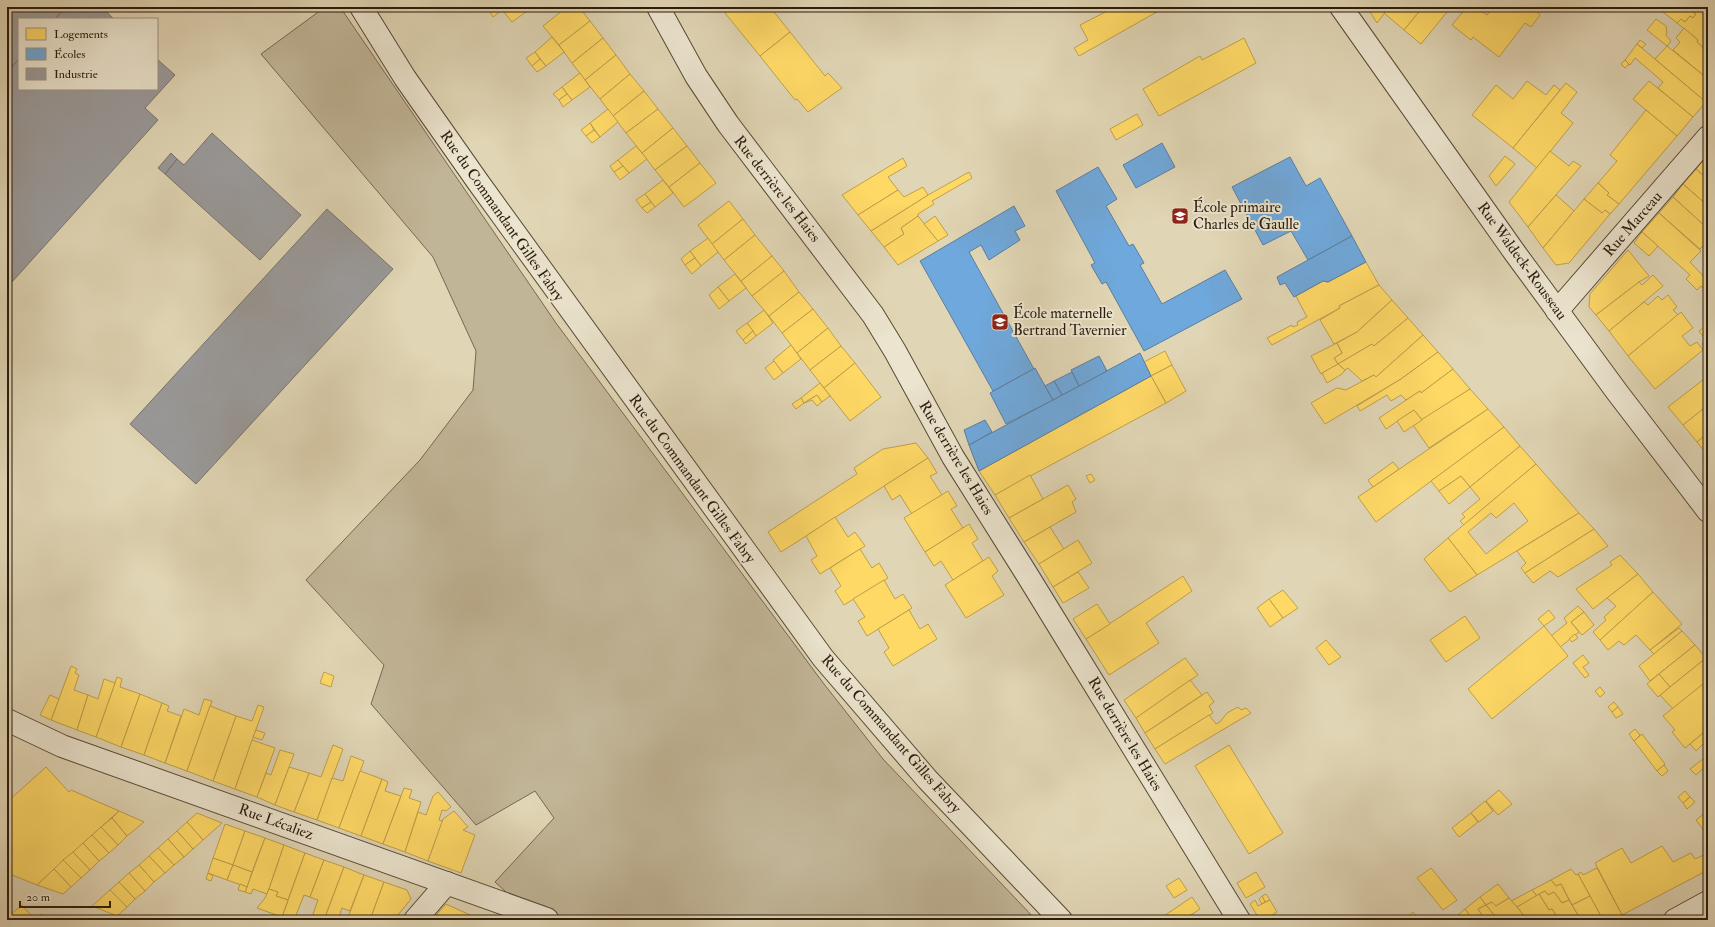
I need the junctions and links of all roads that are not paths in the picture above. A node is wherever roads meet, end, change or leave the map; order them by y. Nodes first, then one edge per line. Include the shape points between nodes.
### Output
1 (361, 7) edge
2 (658, 7) edge
3 (1342, 7) edge
4 (1708, 136) edge
5 (1557, 311) junction
6 (1708, 511) edge
7 (7, 720) edge
8 (447, 883) junction
9 (1708, 902) edge
10 (546, 919) edge
11 (415, 920) edge
12 (1061, 920) edge
13 (1239, 920) edge
14 (1675, 920) edge

1 - 12 street, Rue du Commandant Gilles Fabry via 409,84 482,189 823,658 927,779
2 - 13 street, Rue derrière les Haies via 696,76 728,124 873,315 953,457
3 - 5 street, Rue Waldeck-Rousseau
4 - 5 street, Rue Marceau
5 - 6 street, Rue Waldeck-Rousseau
7 - 8 street, Rue Lécaliez via 62,746
8 - 10 street, Rue Lécaliez
8 - 11 street
9 - 14 street

